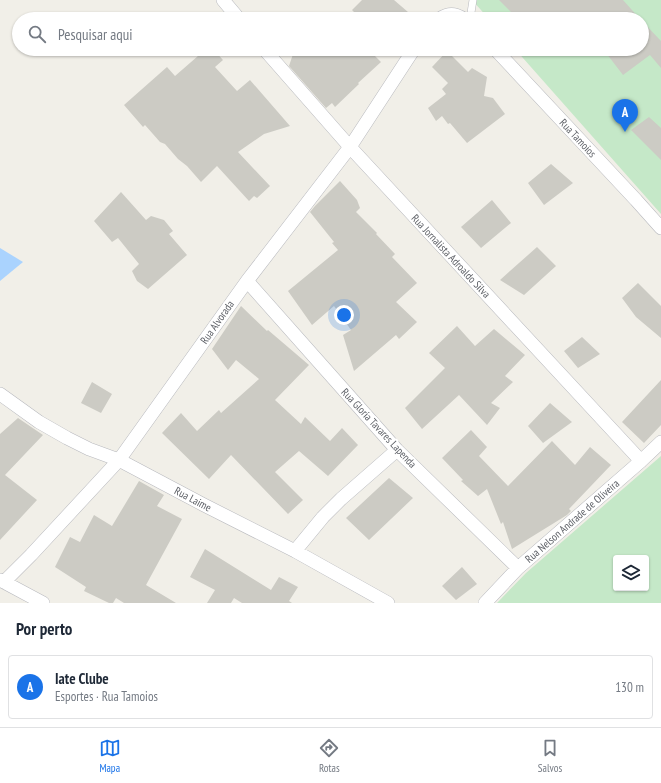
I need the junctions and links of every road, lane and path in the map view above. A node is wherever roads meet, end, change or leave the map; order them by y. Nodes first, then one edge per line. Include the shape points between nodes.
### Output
1 (223, 0) edge
2 (473, 0) edge
3 (233, 12) edge
4 (471, 12) edge
5 (270, 56) edge
6 (409, 56) edge
7 (502, 56) edge
8 (350, 147) junction
9 (661, 228) edge
10 (247, 281) junction
11 (0, 394) edge
12 (661, 442) edge
13 (396, 450) junction
14 (119, 460) junction
15 (641, 461) junction
16 (295, 551) junction
17 (518, 568) junction
18 (2, 581) edge
19 (43, 603) edge
20 (388, 603) edge
21 (484, 603) edge

1 - 3 street
2 - 4 lane
5 - 8 street, Rua Jornalista Adroaldo Silva
6 - 8 street, Rua Alvorada
7 - 9 street, Rua Tamoios
8 - 10 street, Rua Alvorada
8 - 15 street, Rua Jornalista Adroaldo Silva
10 - 13 street, Rua Gloria Tavares Lapenda
10 - 14 street, Rua Alvorada
11 - 14 street, Rua Laime via 67,438
12 - 15 street, Rua Nelson Andrade de Oliveira
13 - 16 street via 341,499
13 - 17 street, Rua Gloria Tavares Lapenda
14 - 16 street, Rua Laime
14 - 18 street, Rua Alvorada via 36,549
15 - 17 street, Rua Nelson Andrade de Oliveira
16 - 20 street, Rua Laime
17 - 21 street, Rua Nelson Andrade de Oliveira
18 - 19 street

